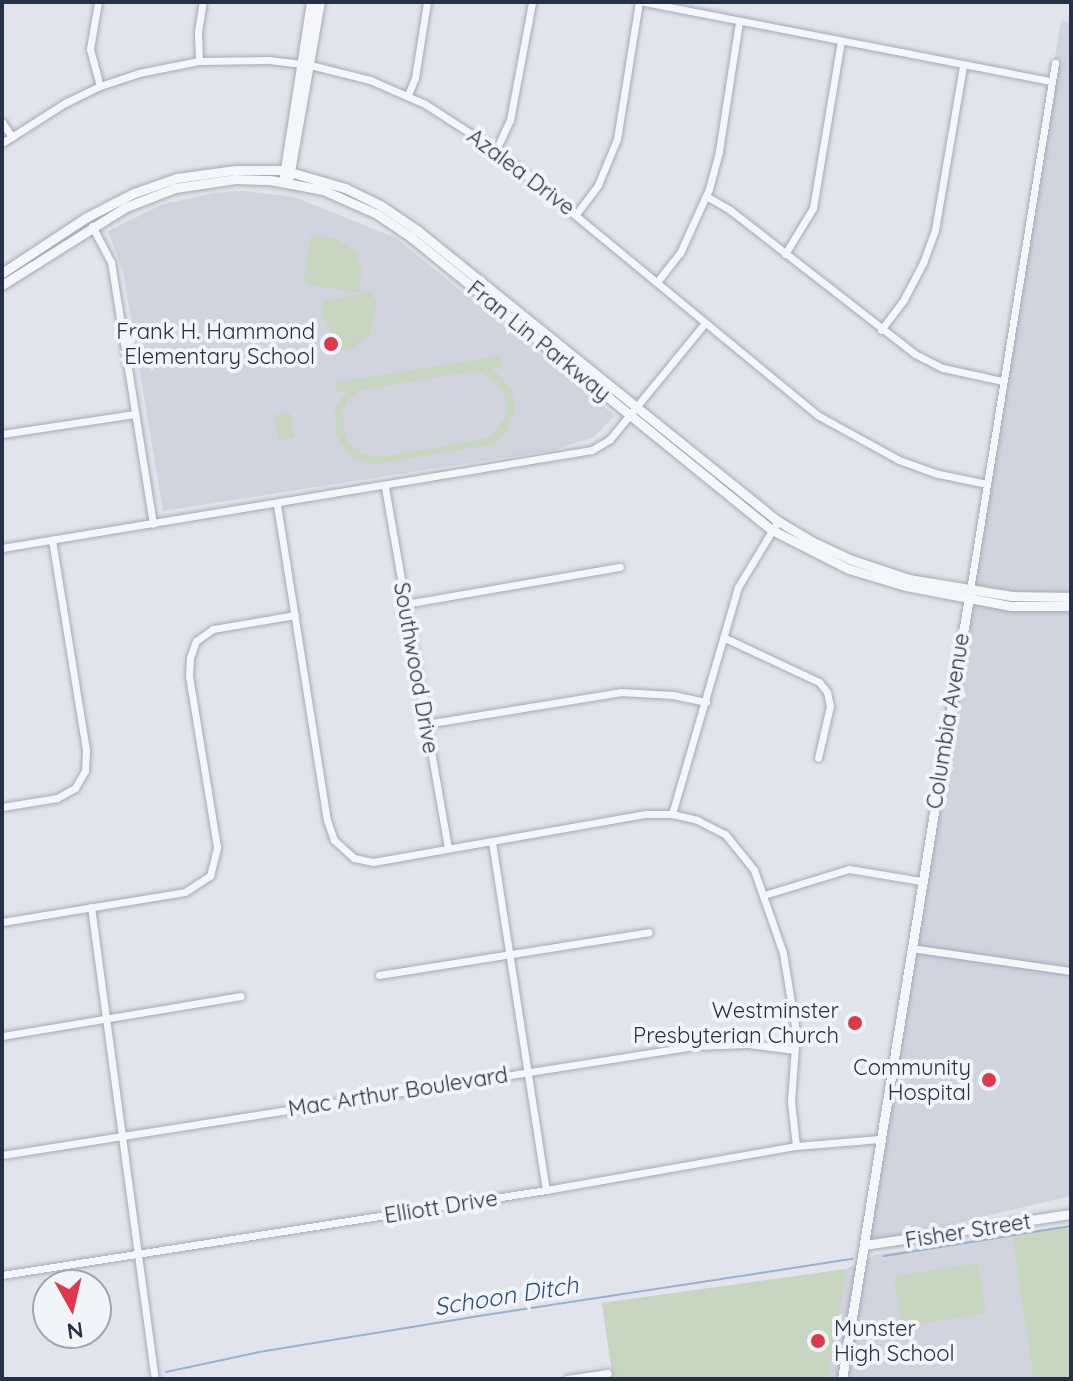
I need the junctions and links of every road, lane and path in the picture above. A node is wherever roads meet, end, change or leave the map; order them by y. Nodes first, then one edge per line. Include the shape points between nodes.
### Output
1 (98, 2) edge
2 (203, 2) edge
3 (311, 2) edge
4 (320, 2) edge
5 (427, 2) edge
6 (532, 2) edge
7 (642, 2) edge
8 (739, 22) junction
9 (841, 41) junction
10 (199, 61) junction
11 (1055, 63) dead end
12 (305, 64) junction
13 (963, 66) junction
14 (1051, 81) junction
15 (100, 86) junction
16 (408, 95) junction
17 (2, 122) edge
18 (12, 137) junction
19 (2, 143) edge
20 (496, 150) junction
21 (287, 171) junction
22 (286, 183) junction
23 (706, 196) junction
24 (577, 213) junction
25 (90, 222) junction
26 (785, 254) junction
27 (2, 273) edge
28 (657, 282) junction
29 (2, 285) edge
30 (704, 324) junction
31 (881, 330) junction
32 (1002, 381) junction
33 (634, 412) junction
34 (135, 414) junction
35 (2, 434) edge
36 (987, 484) junction
37 (385, 487) junction
38 (277, 505) junction
39 (153, 524) junction
40 (775, 526) junction
41 (52, 540) junction
42 (2, 548) edge
43 (620, 567) dead end
44 (969, 595) junction
45 (1071, 597) edge
46 (405, 604) junction
47 (1071, 606) edge
48 (295, 615) junction
49 (725, 638) junction
50 (706, 702) junction
51 (426, 724) junction
52 (818, 758) dead end
53 (2, 807) edge
54 (672, 814) junction
55 (492, 842) junction
56 (448, 849) junction
57 (921, 881) junction
58 (764, 895) junction
59 (91, 907) junction
60 (2, 922) edge
61 (649, 932) dead end
62 (911, 948) junction
63 (511, 953) junction
64 (1071, 971) edge
65 (379, 975) dead end
66 (241, 996) dead end
67 (108, 1019) junction
68 (2, 1036) edge
69 (795, 1050) junction
70 (529, 1071) junction
71 (125, 1134) junction
72 (880, 1139) junction
73 (796, 1146) junction
74 (2, 1155) edge
75 (546, 1190) junction
76 (1071, 1214) edge
77 (865, 1245) junction
78 (141, 1254) junction
79 (2, 1275) edge
80 (608, 1373) dead end
81 (155, 1379) edge
82 (567, 1379) edge
83 (842, 1379) edge

1 - 15 street via 90,49
2 - 10 street
3 - 12 street
4 - 12 street
5 - 16 street
6 - 20 street via 510,120
7 - 8 street
7 - 24 street via 617,139 598,185
8 - 9 street
8 - 23 street via 719,151
9 - 13 street
9 - 26 street via 813,208
10 - 12 street, Azalea Drive via 248,58
10 - 15 street, Azalea Drive
11 - 14 street, Columbia Avenue
12 - 16 street, Azalea Drive
12 - 21 street
13 - 14 street
13 - 31 street via 935,230 904,299
14 - 32 street, Columbia Avenue
15 - 18 street, Azalea Drive
16 - 20 street, Azalea Drive
17 - 18 street
18 - 19 street, Azalea Drive
20 - 24 street, Azalea Drive
21 - 22 street
21 - 25 street, Fran Lin Parkway via 187,176 134,193
21 - 33 street, Fran Lin Parkway via 345,188 393,213
22 - 25 street, Fran Lin Parkway via 235,179 189,185
22 - 33 street, Fran Lin Parkway via 343,198 377,214
23 - 26 street
23 - 28 street via 680,253
24 - 28 street, Azalea Drive
25 - 27 street, Fran Lin Parkway
25 - 29 street, Fran Lin Parkway
25 - 34 street via 111,262
26 - 31 street
28 - 30 street, Azalea Drive
30 - 33 street
30 - 36 street, Azalea Drive via 819,416 867,445 934,473
31 - 32 street via 943,368
32 - 36 street, Columbia Avenue
33 - 37 street via 592,450
33 - 40 street, Fran Lin Parkway
34 - 35 street
34 - 39 street
36 - 44 street, Columbia Avenue
37 - 38 street
37 - 46 street, Southwood Drive
38 - 39 street
38 - 48 street
39 - 41 street
40 - 44 street, Fran Lin Parkway via 852,560
40 - 49 street via 738,587
41 - 42 street
41 - 53 street via 85,771 75,788 57,798
43 - 46 street
44 - 45 street, Fran Lin Parkway
44 - 47 street, Fran Lin Parkway via 1011,606
44 - 57 street, Columbia Avenue
46 - 51 street, Southwood Drive
48 - 56 street via 334,840 354,858 373,862
48 - 59 street via 213,629 196,641 190,658 217,847 214,867 202,884 185,892
49 - 50 street
49 - 52 street via 819,682 827,692 830,706
50 - 51 street via 621,692
50 - 54 street
51 - 56 street, Southwood Drive
54 - 55 street
54 - 58 street via 725,834 746,859
55 - 56 street
55 - 63 street
57 - 58 street via 849,869
57 - 62 street, Columbia Avenue
58 - 69 street via 789,981
59 - 60 street
59 - 67 street
61 - 63 street
62 - 64 street
62 - 72 street, Columbia Avenue
63 - 65 street
63 - 70 street
66 - 67 street
67 - 68 street
67 - 71 street
69 - 70 street, Mac Arthur Boulevard via 748,1044 695,1046
69 - 73 street via 791,1101
70 - 71 street, Mac Arthur Boulevard
70 - 75 street
71 - 74 street, Mac Arthur Boulevard
71 - 78 street
72 - 73 street, Elliott Drive
72 - 77 street, Columbia Avenue
73 - 75 street, Elliott Drive
75 - 78 street, Elliott Drive
76 - 77 street, Fisher Street
77 - 83 street, Columbia Avenue
78 - 79 street, Elliott Drive
78 - 81 street
80 - 82 street

